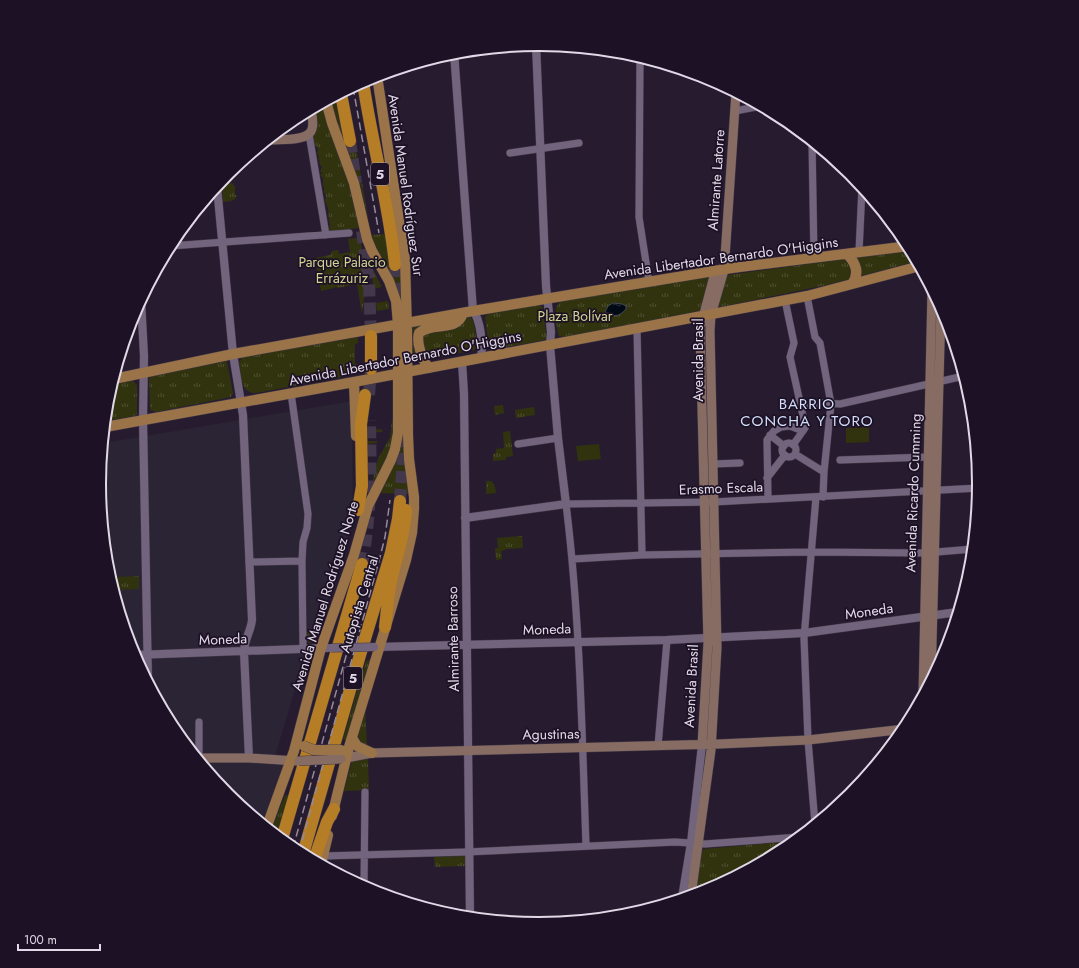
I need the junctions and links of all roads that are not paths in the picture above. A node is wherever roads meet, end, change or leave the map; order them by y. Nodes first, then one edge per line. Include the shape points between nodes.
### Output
1 (536, 51) edge
2 (454, 59) edge
3 (640, 63) edge
4 (380, 82) edge
5 (364, 89) edge
6 (735, 98) edge
7 (342, 99) edge
8 (328, 107) edge
9 (753, 107) edge
10 (734, 111) junction
11 (312, 116) edge
12 (310, 134) junction
13 (277, 140) edge
14 (350, 141) tunnel mouth
15 (579, 143) dead end
16 (812, 147) edge
17 (540, 148) junction
18 (510, 153) dead end
19 (218, 195) edge
20 (862, 195) edge
21 (348, 233) dead end
22 (326, 235) junction
23 (222, 243) junction
24 (178, 246) edge
25 (902, 247) edge
26 (859, 252) junction
27 (847, 254) junction
28 (814, 258) junction
29 (395, 265) tunnel mouth
30 (914, 268) edge
31 (724, 270) junction
32 (649, 282) junction
33 (852, 284) junction
34 (807, 296) junction
35 (548, 299) junction
36 (785, 300) junction
37 (933, 303) edge
38 (142, 312) edge
39 (468, 312) junction
40 (707, 315) junction
41 (940, 317) edge
42 (403, 323) junction
43 (637, 329) junction
44 (371, 336) tunnel mouth
45 (550, 345) junction
46 (936, 348) junction
47 (233, 354) junction
48 (481, 358) junction
49 (462, 361) junction
50 (429, 368) junction
51 (371, 369) tunnel mouth
52 (403, 372) junction
53 (144, 373) junction
54 (959, 377) edge
55 (120, 378) edge
56 (354, 382) junction
57 (935, 383) junction
58 (291, 393) junction
59 (241, 402) junction
60 (831, 404) junction
61 (801, 407) junction
62 (143, 420) junction
63 (370, 420) tunnel mouth
64 (110, 426) edge
65 (803, 431) junction
66 (770, 435) junction
67 (558, 438) junction
68 (518, 444) dead end
69 (793, 445) junction
70 (784, 446) junction
71 (795, 454) junction
72 (785, 456) junction
73 (928, 457) junction
74 (840, 460) dead end
75 (740, 463) dead end
76 (713, 464) junction
77 (824, 472) junction
78 (767, 478) junction
79 (972, 488) edge
80 (932, 491) junction
81 (819, 497) junction
82 (768, 499) junction
83 (704, 502) junction
84 (714, 502) junction
85 (641, 503) junction
86 (566, 504) junction
87 (358, 510) junction
88 (465, 518) junction
89 (968, 549) edge
90 (811, 552) junction
91 (930, 553) junction
92 (706, 554) junction
93 (716, 554) junction
94 (642, 556) junction
95 (358, 559) junction
96 (573, 559) junction
97 (302, 561) junction
98 (249, 562) junction
99 (953, 613) edge
100 (929, 616) junction
101 (385, 627) junction
102 (804, 634) junction
103 (717, 637) junction
104 (708, 638) junction
105 (667, 640) junction
106 (578, 641) junction
107 (466, 645) junction
108 (377, 647) junction
109 (321, 648) junction
110 (303, 649) junction
111 (244, 652) junction
112 (141, 655) edge
113 (147, 655) junction
114 (148, 669) edge
115 (931, 670) edge
116 (924, 683) edge
117 (199, 722) dead end
118 (896, 730) edge
119 (808, 740) junction
120 (301, 742) junction
121 (707, 745) junction
122 (658, 746) junction
123 (582, 748) junction
124 (346, 750) junction
125 (468, 750) junction
126 (199, 752) edge
127 (372, 753) junction
128 (205, 758) edge
129 (249, 758) junction
130 (295, 761) junction
131 (365, 792) dead end
132 (334, 809) joint
133 (815, 819) edge
134 (269, 822) edge
135 (284, 833) edge
136 (789, 838) edge
137 (695, 843) junction
138 (586, 846) junction
139 (305, 848) edge
140 (470, 852) junction
141 (364, 856) junction
142 (320, 857) edge
143 (324, 860) edge
144 (364, 879) edge
145 (692, 889) edge
146 (683, 892) edge
147 (470, 911) edge

1 - 17 street
2 - 39 street
3 - 32 street via 639,217
4 - 42 main road, Avenida Manuel Rodríguez Sur via 403,242
5 - 29 highway, 5
6 - 10 main road, Almirante Latorre
7 - 14 highway
8 - 42 main road via 354,183 367,239 394,292
9 - 10 street
10 - 31 main road, Almirante Latorre
11 - 12 main road via 313,127
12 - 13 main road via 301,138
12 - 22 street
15 - 17 street
16 - 28 street
17 - 18 street
17 - 35 street
19 - 23 street
20 - 26 street
21 - 22 street
22 - 23 street
23 - 24 street
23 - 47 street
25 - 26 main road, Avenida Libertador Bernardo O'Higgins
26 - 27 main road, Avenida Libertador Bernardo O'Higgins
27 - 28 main road, Avenida Libertador Bernardo O'Higgins
27 - 33 main road via 856,268
28 - 31 main road, Avenida Libertador Bernardo O'Higgins
30 - 33 main road, Avenida Libertador Bernardo O'Higgins
31 - 32 main road, Avenida Libertador Bernardo O'Higgins
31 - 40 main road, Avenida Brasil
32 - 35 main road, Avenida Libertador Bernardo O'Higgins
33 - 34 main road, Avenida Libertador Bernardo O'Higgins
34 - 36 main road, Avenida Libertador Bernardo O'Higgins
34 - 60 street via 815,338 820,344
35 - 39 main road, Avenida Libertador Bernardo O'Higgins
35 - 45 street
36 - 40 main road, Avenida Libertador Bernardo O'Higgins
36 - 61 street via 794,343 790,357
37 - 46 main road, Avenida Ricardo Cumming
38 - 53 street
39 - 42 main road, Avenida Libertador Bernardo O'Higgins
39 - 48 street via 477,317 482,346
39 - 50 main road via 455,323 425,329 419,333 422,357
40 - 43 main road, Avenida Libertador Bernardo O'Higgins
40 - 76 main road, Avenida Brasil via 710,337
40 - 83 main road, Avenida Brasil via 700,326
41 - 46 main road, Avenida Ricardo Cumming
42 - 47 main road, Avenida Libertador Bernardo O'Higgins
42 - 52 main road
43 - 45 main road, Avenida Libertador Bernardo O'Higgins
43 - 85 street
44 - 51 highway
45 - 48 main road, Avenida Libertador Bernardo O'Higgins
45 - 67 street
46 - 57 main road, Avenida Ricardo Cumming
47 - 53 main road, Avenida Libertador Bernardo O'Higgins
47 - 59 street
48 - 49 main road, Avenida Libertador Bernardo O'Higgins
49 - 50 main road, Avenida Libertador Bernardo O'Higgins
49 - 88 street, Almirante Barroso
50 - 52 main road, Avenida Libertador Bernardo O'Higgins
52 - 56 main road, Avenida Libertador Bernardo O'Higgins
52 - 95 main road, Avenida Manuel Rodríguez Norte via 395,449 368,506
52 - 101 main road via 414,515 408,552
53 - 55 main road, Avenida Libertador Bernardo O'Higgins
53 - 62 street
54 - 57 street
56 - 58 main road, Avenida Libertador Bernardo O'Higgins
56 - 87 main road
57 - 60 street
57 - 73 main road, Avenida Ricardo Cumming
57 - 80 main road, Avenida Ricardo Cumming
58 - 59 main road, Avenida Libertador Bernardo O'Higgins
58 - 97 street via 308,514
59 - 62 main road, Avenida Libertador Bernardo O'Higgins
59 - 98 street
60 - 61 street
60 - 77 street
61 - 65 street via 805,425
62 - 64 main road, Avenida Libertador Bernardo O'Higgins
62 - 113 street
63 - 87 highway via 367,395 361,429 362,482
65 - 66 street via 785,426
65 - 69 street
66 - 70 street
66 - 78 street via 767,440
67 - 68 street
67 - 86 street
69 - 70 street
69 - 71 street
70 - 72 street
71 - 72 street
71 - 77 street
72 - 78 street
73 - 74 street
73 - 80 main road, Avenida Ricardo Cumming
75 - 76 street
76 - 84 main road, Avenida Brasil
77 - 81 street
78 - 82 street
79 - 80 street, Erasmo Escala
80 - 81 street, Erasmo Escala
80 - 91 main road, Avenida Ricardo Cumming
81 - 82 street, Erasmo Escala
81 - 90 street
82 - 84 street, Erasmo Escala
83 - 84 street, Erasmo Escala
83 - 85 street, Erasmo Escala
83 - 92 main road, Avenida Brasil
84 - 93 main road, Avenida Brasil
85 - 86 street, Erasmo Escala
85 - 94 street
86 - 88 street, Erasmo Escala
86 - 96 street
87 - 95 main road
88 - 107 street, Almirante Barroso
89 - 91 street
90 - 91 street
90 - 93 street
90 - 102 street
91 - 100 main road, Avenida Ricardo Cumming
92 - 93 street
92 - 94 street
92 - 104 main road, Avenida Brasil
93 - 103 main road, Avenida Brasil
94 - 96 street
95 - 109 main road, Avenida Manuel Rodríguez Norte
95 - 135 highway, Autopista Central / 5
96 - 106 street
97 - 98 street
97 - 110 street
98 - 111 street via 252,620
99 - 100 street, Moneda
100 - 102 street, Moneda
100 - 115 main road, Avenida Ricardo Cumming
100 - 116 main road, Avenida Ricardo Cumming
101 - 108 main road
101 - 139 highway, Autopista Central / 5 via 391,583 405,529 403,501 391,553
102 - 103 street, Moneda
102 - 119 street
103 - 104 street, Moneda
103 - 121 main road, Avenida Brasil
104 - 105 street, Moneda
104 - 121 main road, Avenida Brasil
105 - 106 street, Moneda
105 - 122 street
106 - 107 street, Moneda
106 - 123 street
107 - 108 street, Moneda
107 - 125 street, Almirante Barroso
108 - 109 street, Moneda, bridge
108 - 124 main road
109 - 110 street, Moneda
109 - 120 main road, Avenida Manuel Rodríguez Norte
110 - 111 street, Moneda
111 - 113 street, Moneda
111 - 129 street
112 - 113 street, Moneda
113 - 114 street
117 - 126 street
118 - 119 main road, Agustinas
119 - 121 main road, Agustinas
119 - 133 street
120 - 124 main road, bridge via 311,749
120 - 130 main road, Avenida Manuel Rodríguez Norte
121 - 122 main road, Agustinas
121 - 137 main road, Avenida Brasil
122 - 123 main road, Agustinas
123 - 125 main road, Agustinas
123 - 138 street
124 - 127 main road, Agustinas
124 - 127 main road via 357,746
124 - 130 main road, Agustinas, bridge
124 - 132 main road
125 - 127 main road, Agustinas
125 - 140 street, Almirante Barroso
128 - 129 main road, Agustinas
129 - 130 main road, Agustinas
130 - 134 main road, Avenida Manuel Rodríguez Norte
131 - 141 street
132 - 142 highway via 327,822
136 - 137 street
137 - 138 street
137 - 145 main road, Avenida Brasil
137 - 146 street, Avenida Brasil
138 - 140 street
140 - 141 street
140 - 147 street, Almirante Barroso
141 - 143 street
141 - 144 street

